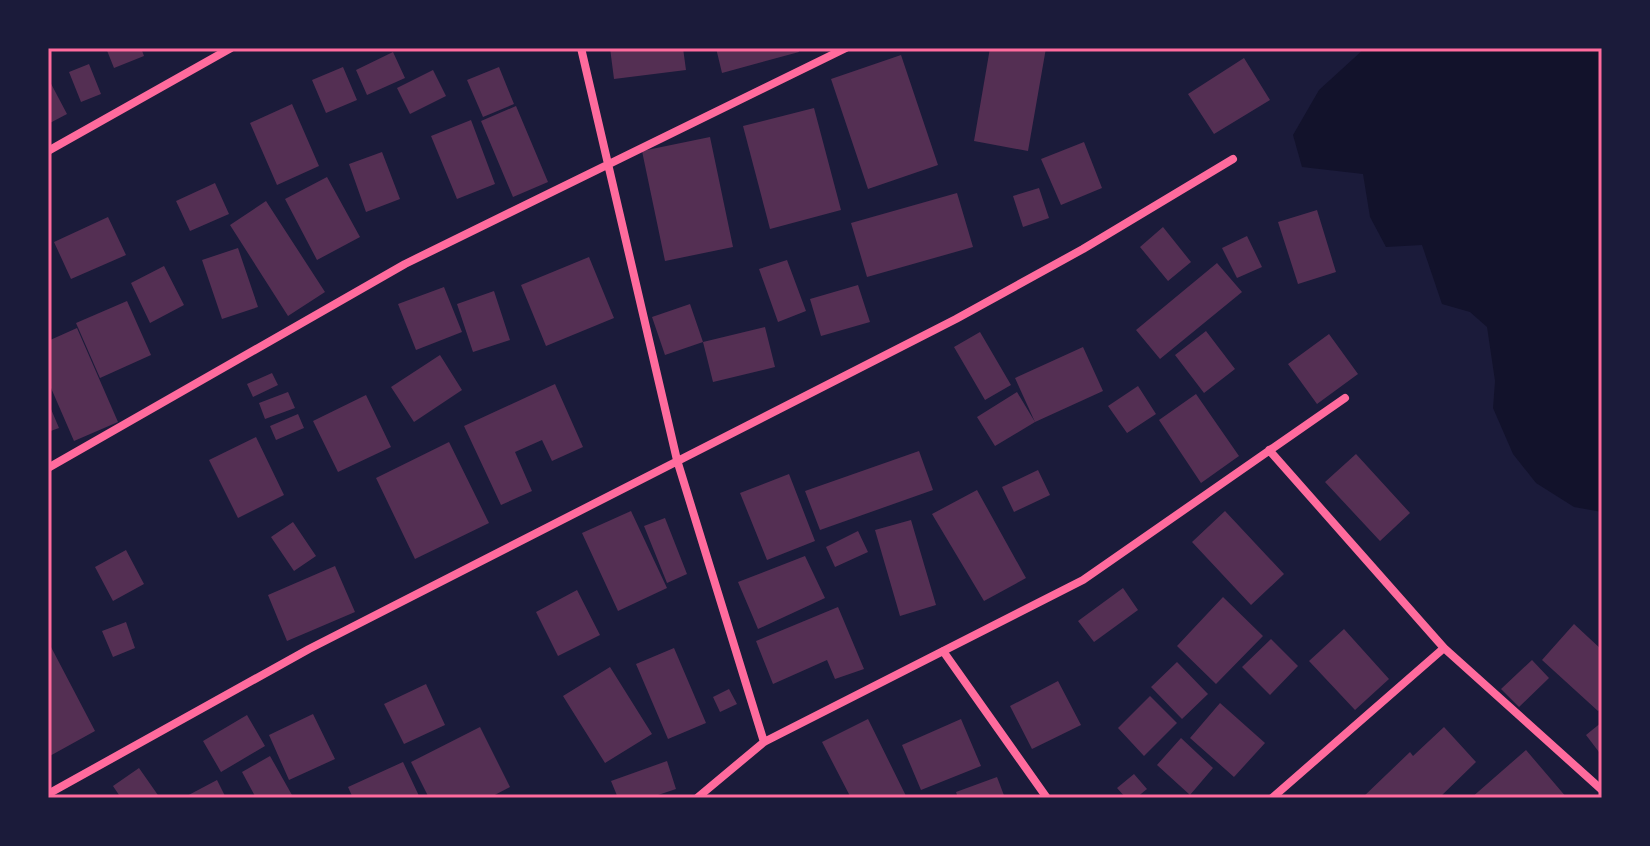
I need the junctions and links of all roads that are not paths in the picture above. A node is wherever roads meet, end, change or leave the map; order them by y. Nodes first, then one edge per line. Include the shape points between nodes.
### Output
1 (231, 48) edge
2 (581, 48) edge
3 (846, 48) edge
4 (48, 151) edge
5 (1233, 159) dead end
6 (607, 164) junction
7 (1345, 398) dead end
8 (1269, 450) junction
9 (677, 460) junction
10 (48, 468) edge
11 (1444, 648) junction
12 (943, 651) junction
13 (764, 742) junction
14 (1602, 790) edge
15 (48, 794) edge
16 (697, 798) edge
17 (1047, 798) edge
18 (1272, 798) edge

1 - 4 street
2 - 6 street
3 - 6 street
5 - 9 street via 956,319
6 - 9 street
6 - 10 street via 405,264
7 - 8 street
8 - 11 street
8 - 12 street via 1083,580
9 - 13 street
9 - 15 street via 309,649
11 - 14 street
11 - 18 street
12 - 13 street
12 - 17 street
13 - 16 street

